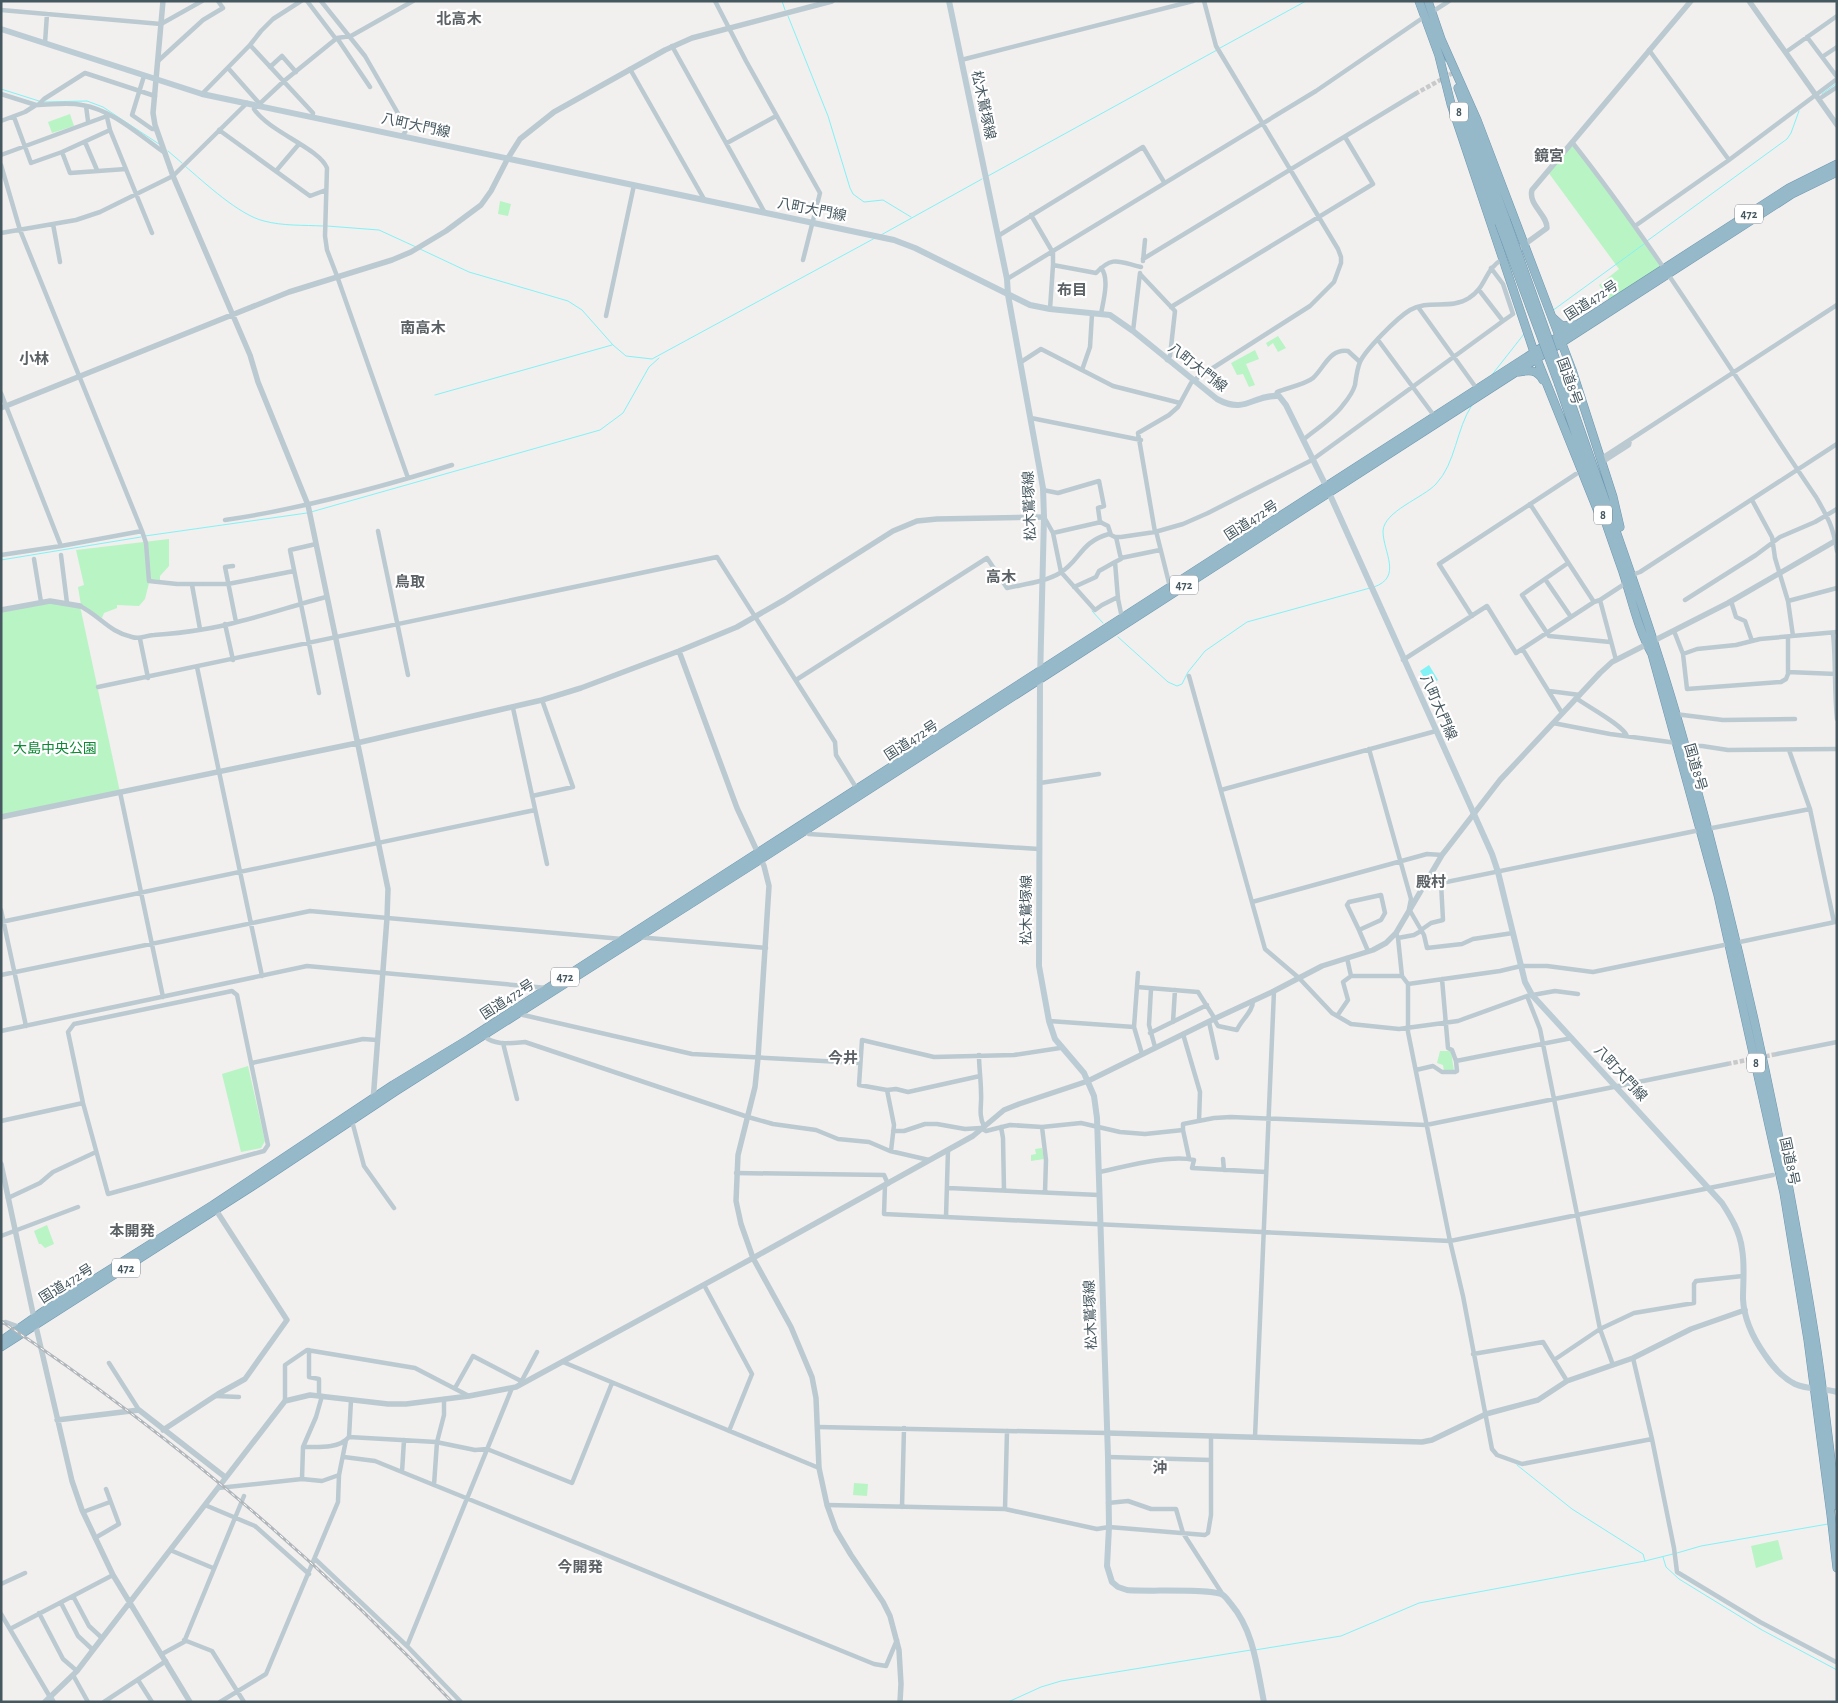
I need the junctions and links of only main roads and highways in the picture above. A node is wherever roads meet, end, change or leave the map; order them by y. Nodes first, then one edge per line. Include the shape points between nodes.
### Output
1 (949, 1) edge
2 (1419, 1) edge
3 (1428, 1) edge
4 (1, 29) edge
5 (1441, 39) junction
6 (1439, 56) junction
7 (1837, 164) edge
8 (1837, 172) edge
9 (1502, 222) junction
10 (1667, 271) junction
11 (1008, 295) junction
12 (1550, 316) junction
13 (1576, 325) junction
14 (1560, 340) junction
15 (1536, 356) junction
16 (1515, 373) junction
17 (1561, 384) junction
18 (1548, 390) junction
19 (1327, 490) junction
20 (1608, 531) junction
21 (1620, 539) junction
22 (1650, 642) junction
23 (1040, 675) junction
24 (1704, 830) junction
25 (759, 856) junction
26 (374, 1102) junction
27 (215, 1207) junction
28 (28, 1324) junction
29 (1, 1334) edge
30 (1, 1341) edge
31 (1, 1347) edge
32 (1, 1353) edge
33 (1818, 1389) junction
34 (1837, 1392) edge
35 (1837, 1506) edge
36 (1837, 1568) edge
37 (1264, 1702) edge

1 - 11 main road, 松木鷲塚線
2 - 6 highway, 国道8号 / 8
3 - 5 highway, 国道8号 / 8
4 - 11 main road, 八町大門線 via 202,94 894,240
5 - 9 highway, 国道8号 / 8
5 - 12 highway, 8 via 1477,120
6 - 9 highway, 国道8号 / 8
6 - 15 highway, 8 via 1451,104
7 - 10 highway, 国道472号 / 472 via 1789,188
8 - 10 highway, 国道472号 / 472 via 1792,194
9 - 17 highway, 国道8号 / 8, bridge
10 - 13 highway, 国道472号 / 472
10 - 14 highway, 国道472号 / 472
11 - 19 main road, 八町大門線 via 1030,305 1050,309 1110,315 1217,399 1234,406 1276,395 1286,405
11 - 23 main road, 松木鷲塚線 via 1043,490
12 - 13 highway via 1562,326
12 - 14 highway, 8
13 - 14 highway, 国道472号 / 472
14 - 15 highway, 国道472号 / 472
14 - 21 highway, 8 via 1603,459
15 - 16 highway, 国道472号 / 472
15 - 18 highway, 8
15 - 19 highway, 国道472号 / 472 via 1477,389
16 - 18 highway via 1534,371 1540,374
16 - 19 highway, 国道472号 / 472
17 - 20 highway, 国道8号 / 8
17 - 21 highway, 国道8号 / 8
18 - 20 highway, 8
19 - 23 highway, 国道472号 / 472
19 - 23 highway, 国道472号 / 472 via 1122,618
19 - 33 main road, 八町大門線 via 1498,872 1529,996 1710,1188 1732,1218 1738,1233 1742,1248 1745,1310 1756,1341 1783,1377 1804,1388
20 - 22 highway, 国道8号 / 8
21 - 22 highway, 国道8号 / 8
22 - 24 highway, 国道8号 / 8 via 1676,742
22 - 24 highway, 国道8号 / 8 via 1685,746
23 - 25 highway, 国道472号 / 472 via 857,789
23 - 25 highway, 国道472号 / 472 via 803,831
23 - 37 main road, 松木鷲塚線 via 1039,966 1055,1039 1080,1066 1094,1096 1108,1457 1107,1566 1112,1582 1118,1587 1134,1591 1223,1595 1245,1624 1254,1650
24 - 33 highway, 国道8号 / 8 via 1733,943 1784,1193
25 - 26 highway, 国道472号 / 472 via 624,939
25 - 26 highway, 国道472号 / 472 via 519,1014
26 - 27 highway, 国道472号 / 472
26 - 27 highway, 国道472号 / 472 via 352,1121
27 - 28 highway, 国道472号 / 472
28 - 29 highway
28 - 30 highway, 国道472号 / 472
28 - 31 highway, 国道472号 / 472
28 - 32 highway via 26,1337
33 - 34 main road, 八町大門線
33 - 35 highway, 国道8号 / 8
33 - 36 highway, 国道8号 / 8

